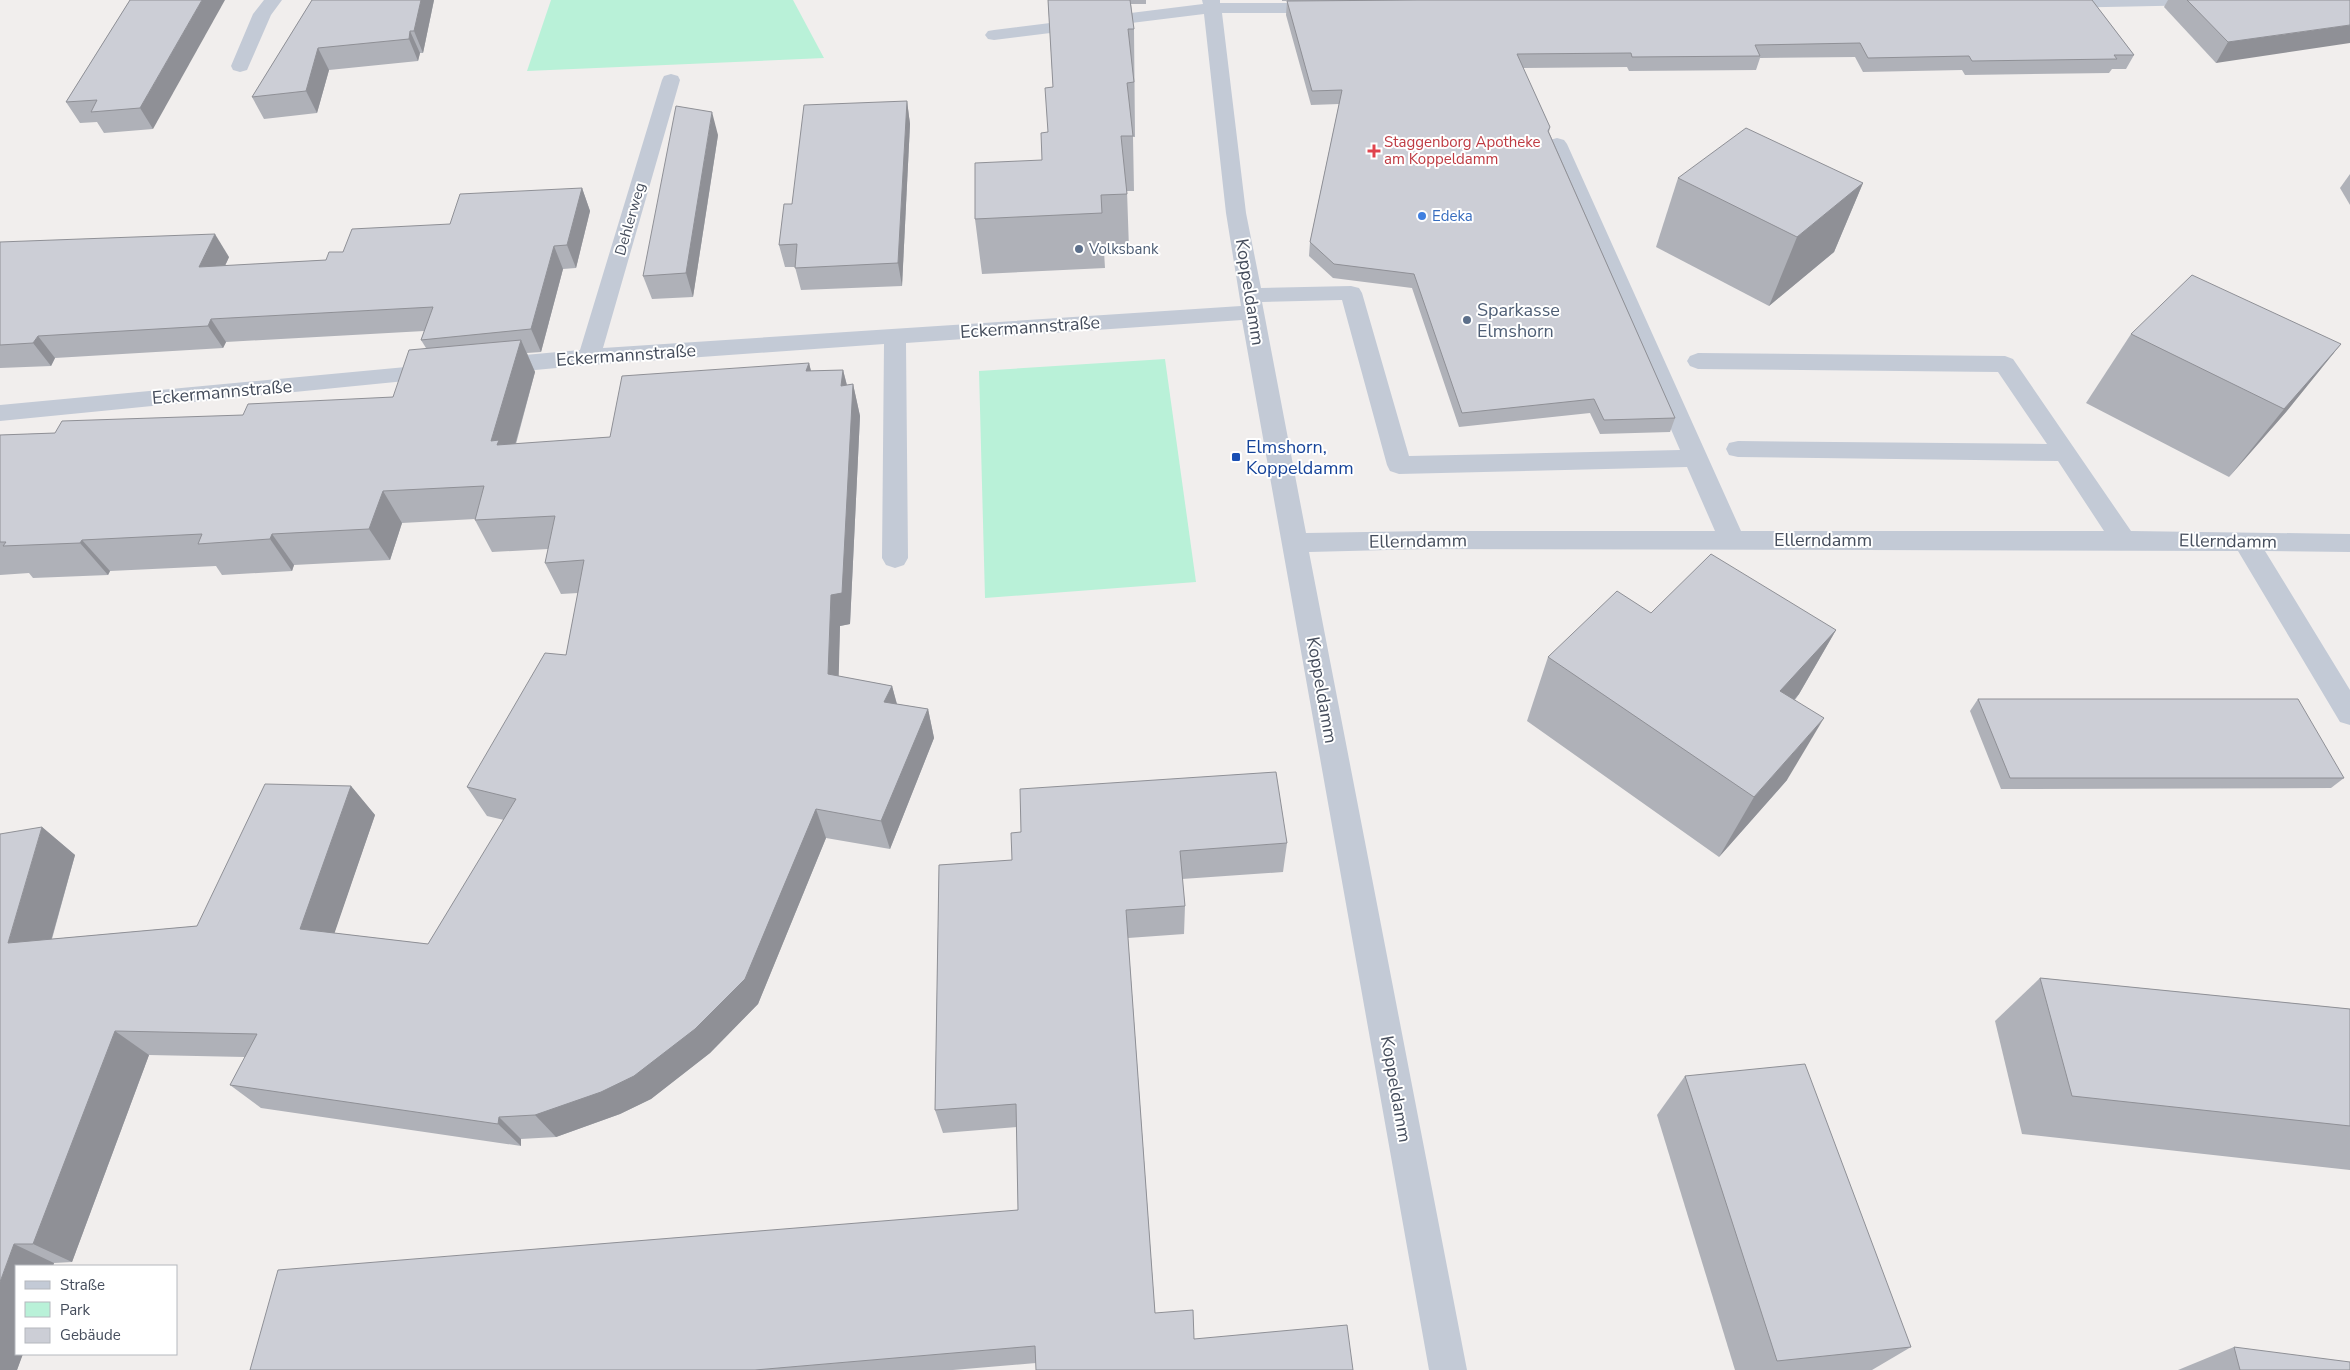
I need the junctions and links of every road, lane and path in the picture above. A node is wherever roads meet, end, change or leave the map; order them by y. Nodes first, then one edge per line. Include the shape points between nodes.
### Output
1 (273, 0) edge
2 (2205, 0) edge
3 (2039, 3) edge
4 (1212, 4) edge
5 (1340, 8) edge
6 (994, 35) dead end
7 (240, 66) dead end
8 (671, 80) dead end
9 (1557, 144) dead end
10 (1252, 303) junction
11 (895, 336) junction
12 (589, 357) junction
13 (1698, 361) dead end
14 (0, 413) edge
15 (1738, 449) dead end
16 (2067, 453) junction
17 (1696, 458) junction
18 (1732, 540) junction
19 (2124, 540) junction
20 (2246, 542) junction
21 (1295, 543) junction
22 (2350, 543) edge
23 (895, 558) dead end
24 (2350, 714) edge
25 (1448, 1370) edge

1 - 7 street via 262,14
2 - 3 street
4 - 5 street
4 - 6 street via 1069,16
4 - 10 street, Koppeldamm via 1236,213
8 - 12 street, Dehlerweg
9 - 17 street
10 - 11 street, Eckermannstraße
10 - 17 street, Eckermannstraße via 1351,293 1399,465
10 - 21 street, Koppeldamm
11 - 12 street, Eckermannstraße
11 - 23 street
12 - 14 street, Eckermannstraße
13 - 16 street via 2005,364
15 - 16 street
16 - 19 street
17 - 18 street
18 - 19 street, Ellerndamm
18 - 21 street, Ellerndamm
19 - 20 street, Ellerndamm
20 - 22 street, Ellerndamm
20 - 24 street
21 - 25 street, Koppeldamm

